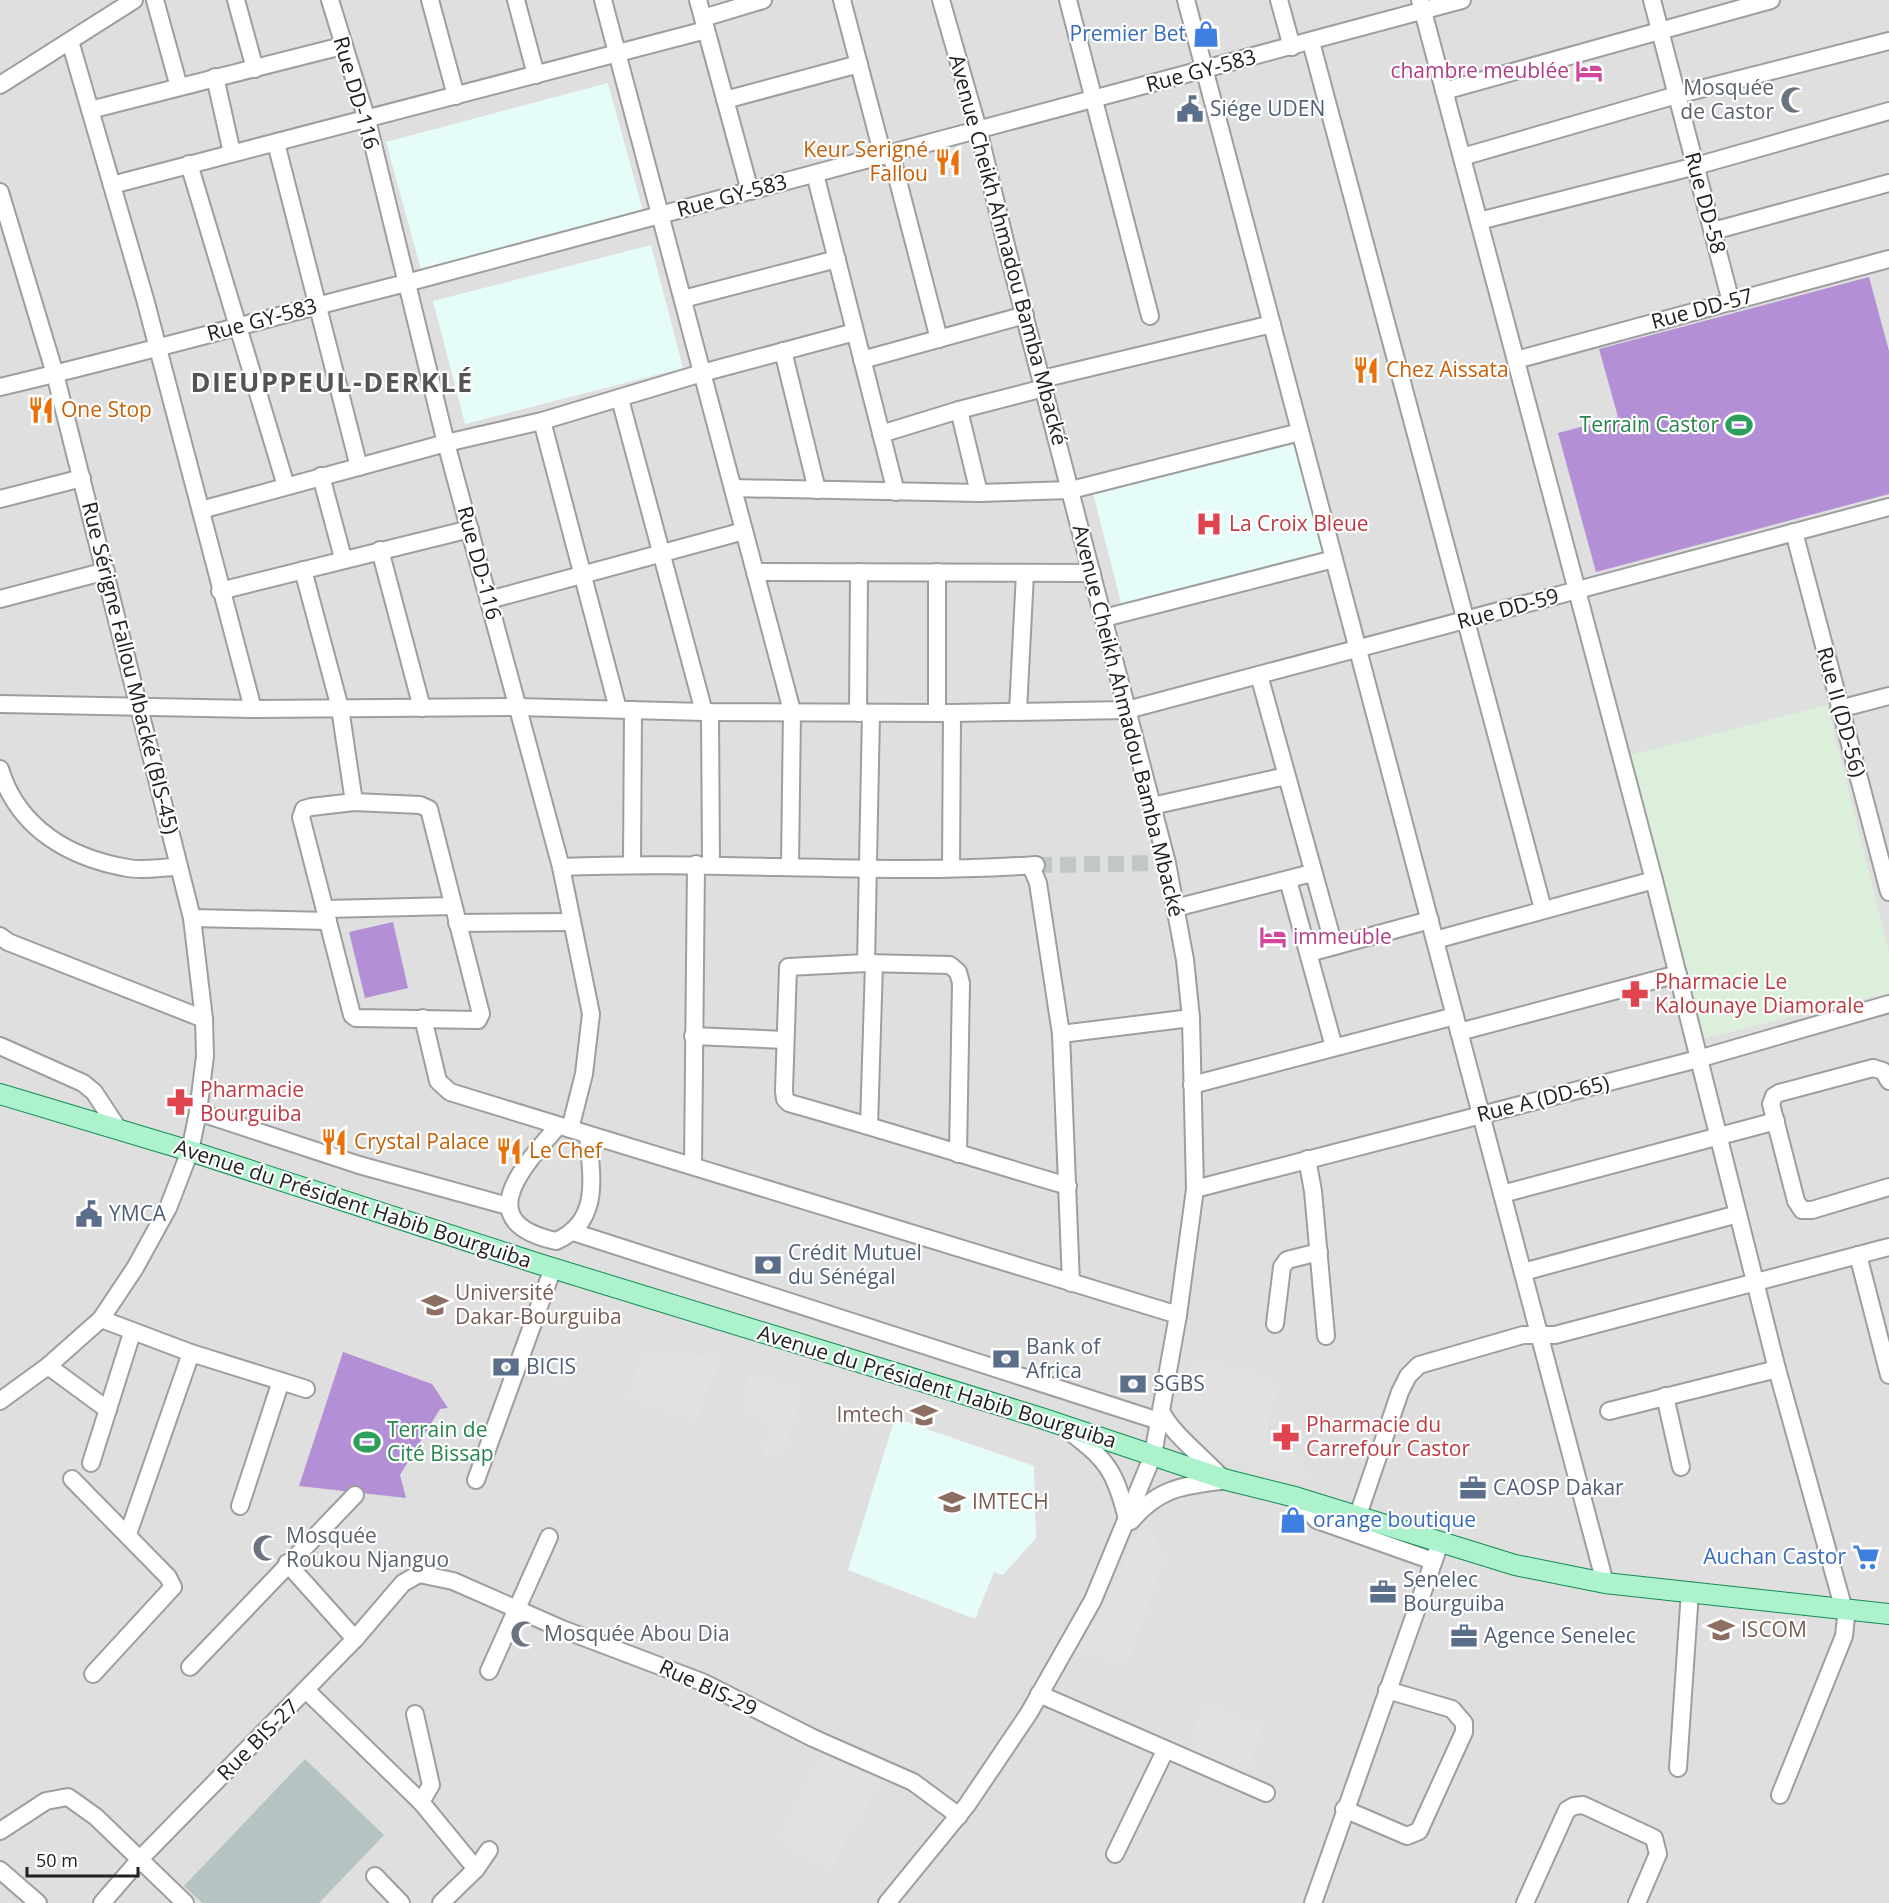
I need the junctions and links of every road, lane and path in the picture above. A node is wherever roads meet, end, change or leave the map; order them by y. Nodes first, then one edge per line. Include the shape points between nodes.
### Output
1 (134, 0) edge
2 (155, 0) edge
3 (236, 0) edge
4 (330, 0) edge
5 (430, 0) edge
6 (516, 0) edge
7 (603, 0) edge
8 (698, 0) edge
9 (762, 0) edge
10 (842, 0) edge
11 (941, 0) edge
12 (1068, 0) edge
13 (1186, 0) edge
14 (1279, 0) edge
15 (1462, 0) edge
16 (1652, 0) edge
17 (1771, 0) edge
18 (1421, 5) edge
19 (704, 24) junction
20 (1660, 29) junction
21 (70, 41) junction
22 (1889, 41) edge
23 (1311, 42) junction
24 (342, 46) junction
25 (1292, 47) junction
26 (618, 53) junction
27 (859, 64) junction
28 (255, 69) junction
29 (1204, 69) junction
30 (536, 75) junction
31 (215, 77) junction
32 (0, 85) edge
33 (179, 87) junction
34 (1444, 91) junction
35 (1677, 95) junction
36 (456, 96) junction
37 (1094, 99) junction
38 (725, 100) junction
39 (90, 110) junction
40 (1889, 111) edge
41 (366, 120) junction
42 (978, 129) junction
43 (276, 143) junction
44 (232, 153) junction
45 (887, 155) junction
46 (1462, 157) junction
47 (189, 165) junction
48 (1696, 166) junction
49 (815, 174) junction
50 (1889, 183) edge
51 (112, 185) junction
52 (750, 191) junction
53 (0, 192) edge
54 (660, 215) junction
55 (1479, 221) junction
56 (1713, 231) junction
57 (837, 259) junction
58 (1889, 259) edge
59 (406, 283) junction
60 (683, 299) junction
61 (1731, 302) junction
62 (316, 306) junction
63 (1025, 315) junction
64 (1150, 316) dead end
65 (1272, 324) junction
66 (237, 326) junction
67 (855, 332) junction
68 (939, 339) junction
69 (158, 349) junction
70 (783, 351) junction
71 (862, 360) junction
72 (1516, 360) junction
73 (702, 373) junction
74 (55, 374) junction
75 (1043, 383) junction
76 (0, 387) edge
77 (620, 399) junction
78 (958, 410) junction
79 (542, 421) junction
80 (1300, 432) junction
81 (881, 434) junction
82 (446, 443) junction
83 (359, 467) junction
84 (321, 476) junction
85 (82, 478) junction
86 (286, 486) junction
87 (733, 488) junction
88 (817, 490) junction
89 (1071, 490) junction
90 (896, 492) junction
91 (979, 493) junction
92 (0, 499) edge
93 (1889, 507) edge
94 (201, 510) junction
95 (470, 529) junction
96 (744, 531) junction
97 (1794, 532) junction
98 (380, 550) junction
99 (662, 553) junction
100 (343, 558) junction
101 (1334, 559) junction
102 (303, 570) junction
103 (106, 571) junction
104 (755, 572) junction
105 (859, 572) junction
106 (937, 572) junction
107 (1024, 573) junction
108 (1092, 573) junction
109 (582, 574) junction
110 (1576, 590) junction
111 (220, 591) junction
112 (0, 598) edge
113 (489, 600) junction
114 (1104, 618) junction
115 (1465, 620) junction
116 (1358, 649) junction
117 (1259, 675) junction
118 (1889, 696) edge
119 (0, 704) edge
120 (140, 706) junction
121 (518, 707) junction
122 (253, 708) junction
123 (340, 708) junction
124 (422, 708) junction
125 (1839, 709) junction
126 (626, 710) junction
127 (1127, 710) junction
128 (792, 711) junction
129 (1018, 711) junction
130 (707, 712) junction
131 (865, 713) junction
132 (944, 713) junction
133 (0, 769) edge
134 (1286, 776) junction
135 (354, 801) junction
136 (1152, 806) junction
137 (632, 864) junction
138 (704, 864) junction
139 (790, 866) junction
140 (179, 867) junction
141 (561, 867) junction
142 (868, 868) junction
143 (951, 868) junction
144 (1312, 873) junction
145 (1288, 880) junction
146 (1654, 880) junction
147 (1889, 892) edge
148 (453, 906) junction
149 (1175, 908) junction
150 (1543, 909) junction
151 (326, 915) junction
152 (192, 918) junction
153 (1430, 920) junction
154 (572, 922) junction
155 (457, 923) junction
156 (0, 936) edge
157 (1435, 940) junction
158 (1334, 946) junction
159 (1309, 953) junction
160 (870, 964) junction
161 (1678, 974) junction
162 (1889, 1004) edge
163 (1191, 1017) junction
164 (423, 1018) junction
165 (204, 1019) junction
166 (1457, 1024) junction
167 (1061, 1034) junction
168 (693, 1036) junction
169 (785, 1040) junction
170 (0, 1046) edge
171 (1335, 1047) junction
172 (1698, 1059) junction
173 (1889, 1081) edge
174 (1192, 1085) junction
175 (0, 1094) edge
176 (198, 1112) junction
177 (1481, 1114) junction
178 (1776, 1121) junction
179 (869, 1126) junction
180 (564, 1127) junction
181 (118, 1130) junction
182 (588, 1135) junction
183 (1718, 1135) junction
184 (190, 1152) junction
185 (958, 1154) junction
186 (1307, 1159) junction
187 (693, 1166) junction
188 (1068, 1186) junction
189 (1889, 1187) edge
190 (1195, 1189) junction
191 (1502, 1194) junction
192 (508, 1206) junction
193 (1738, 1214) junction
194 (573, 1232) junction
195 (538, 1237) junction
196 (1889, 1247) edge
197 (1319, 1252) junction
198 (1857, 1255) junction
199 (545, 1266) junction
200 (1523, 1272) junction
201 (1755, 1281) junction
202 (1071, 1283) junction
203 (1178, 1315) junction
204 (101, 1319) junction
205 (1275, 1324) dead end
206 (132, 1333) junction
207 (1326, 1336) dead end
208 (1539, 1336) junction
209 (191, 1353) junction
210 (48, 1366) junction
211 (1777, 1369) junction
212 (1889, 1375) edge
213 (281, 1381) junction
214 (306, 1389) dead end
215 (1665, 1396) junction
216 (0, 1401) edge
217 (108, 1410) junction
218 (1609, 1411) dead end
219 (1160, 1416) junction
220 (1057, 1422) junction
221 (1153, 1455) junction
222 (91, 1463) dead end
223 (1681, 1467) dead end
224 (72, 1479) dead end
225 (1224, 1479) junction
226 (476, 1480) dead end
227 (355, 1496) dead end
228 (1294, 1497) junction
229 (240, 1506) dead end
230 (1357, 1518) junction
231 (1124, 1526) junction
232 (128, 1534) junction
233 (549, 1537) dead end
234 (1437, 1552) junction
235 (287, 1563) junction
236 (411, 1576) joint
237 (1605, 1583) junction
238 (1690, 1590) junction
239 (1842, 1608) junction
240 (519, 1609) junction
241 (1889, 1614) edge
242 (355, 1639) junction
243 (190, 1667) dead end
244 (489, 1671) dead end
245 (93, 1674) dead end
246 (1387, 1690) junction
247 (307, 1691) junction
248 (1039, 1694) junction
249 (415, 1714) dead end
250 (1165, 1751) junction
251 (1678, 1768) dead end
252 (1266, 1793) dead end
253 (1780, 1795) dead end
254 (421, 1802) junction
255 (1344, 1809) junction
256 (959, 1816) junction
257 (0, 1831) edge
258 (489, 1850) dead end
259 (1115, 1854) dead end
260 (141, 1858) junction
261 (476, 1869) junction
262 (0, 1870) edge
263 (375, 1876) dead end
264 (38, 1903) edge
265 (102, 1903) edge
266 (185, 1903) edge
267 (401, 1903) edge
268 (441, 1903) edge
269 (887, 1903) edge
270 (1313, 1903) edge
271 (1525, 1903) edge
272 (1637, 1903) edge

1 - 21 street
2 - 33 street
3 - 28 street
4 - 24 street, Rue DD-116
5 - 36 street
6 - 30 street
7 - 26 street
8 - 19 street
9 - 19 street
10 - 27 street
11 - 42 street, Avenue Cheikh Ahmadou Bamba Mbacké
12 - 37 street
13 - 29 street
14 - 25 street
15 - 18 street, Rue GY-583
16 - 20 street, Rue DD-58
17 - 20 street
18 - 23 street, Rue GY-583
18 - 34 street
19 - 26 street
19 - 38 street
20 - 34 street
20 - 35 street, Rue DD-58
21 - 32 street
21 - 39 street
22 - 35 street
23 - 25 street, Rue GY-583
23 - 115 street
24 - 28 street
24 - 41 street, Rue DD-116
25 - 29 street, Rue GY-583
26 - 30 street
26 - 54 street
27 - 38 street
27 - 45 street
28 - 31 street
29 - 37 street, Rue GY-583
29 - 65 street
30 - 36 street
31 - 33 street
31 - 44 street
33 - 39 street
34 - 46 street
35 - 46 street
35 - 48 street, Rue DD-58
36 - 41 street
37 - 42 street, Rue GY-583
37 - 64 street
38 - 52 street
39 - 51 street
40 - 48 street
41 - 43 street
41 - 59 street, Rue DD-116
42 - 45 street, Rue GY-583
42 - 63 street, Avenue Cheikh Ahmadou Bamba Mbacké
43 - 44 street
43 - 62 street
44 - 47 street
45 - 49 street, Rue GY-583
45 - 68 street
46 - 55 street
47 - 51 street
47 - 66 street
48 - 55 street
48 - 56 street, Rue DD-58
49 - 52 street, Rue GY-583
49 - 57 street
50 - 56 street
51 - 69 street
52 - 54 street, Rue GY-583
53 - 74 street, Rue Sérigne Fallou Mbacké (BIS-45)
54 - 59 street, Rue GY-583
54 - 60 street
55 - 72 street
56 - 61 street, Rue DD-58
57 - 60 street
57 - 67 street
58 - 61 street, Rue DD-57
59 - 62 street, Rue GY-583
59 - 82 street, Rue DD-116
60 - 73 street
61 - 72 street, Rue DD-57
62 - 66 street, Rue GY-583
62 - 83 street
63 - 68 street
63 - 75 street, Avenue Cheikh Ahmadou Bamba Mbacké
65 - 75 street
65 - 80 street
66 - 69 street, Rue GY-583
66 - 86 street
67 - 70 street
67 - 71 street
68 - 71 street
69 - 74 street, Rue GY-583
69 - 94 street
70 - 73 street
70 - 88 street
71 - 81 street
72 - 110 street
73 - 77 street
73 - 87 street
74 - 76 street, Rue GY-583
74 - 85 street, Rue Sérigne Fallou Mbacké (BIS-45)
75 - 78 street
75 - 89 street, Avenue Cheikh Ahmadou Bamba Mbacké
77 - 79 street
77 - 99 street
78 - 81 street
78 - 91 street
79 - 82 street
79 - 109 street
80 - 89 street
80 - 101 street
81 - 90 street
82 - 83 street
82 - 95 street, Rue DD-116
83 - 84 street
84 - 86 street
84 - 100 street
85 - 92 street
85 - 103 street, Rue Sérigne Fallou Mbacké (BIS-45)
86 - 94 street
87 - 88 street
87 - 96 street
88 - 90 street
89 - 91 street
89 - 108 street, Avenue Cheikh Ahmadou Bamba Mbacké
90 - 91 street
93 - 97 street, Rue DD-59
94 - 111 street
95 - 98 street
95 - 113 street, Rue DD-116
96 - 99 street
96 - 104 street
97 - 110 street, Rue DD-59
97 - 125 street, Rue II (DD-56)
98 - 100 street
98 - 124 street
99 - 109 street
99 - 130 street
100 - 102 street
101 - 114 street
101 - 116 street
102 - 111 street
102 - 123 street
103 - 112 street
103 - 120 street, Rue Sérigne Fallou Mbacké (BIS-45)
104 - 105 street
104 - 128 street
105 - 106 street
105 - 131 street
106 - 107 street
106 - 132 street
107 - 108 street
107 - 129 street
108 - 114 street, Avenue Cheikh Ahmadou Bamba Mbacké
109 - 113 street
109 - 126 street
110 - 115 street, Rue DD-59
110 - 146 street
111 - 122 street
113 - 121 street, Rue DD-116
114 - 127 street, Avenue Cheikh Ahmadou Bamba Mbacké
115 - 116 street, Rue DD-59
115 - 150 street
116 - 117 street, Rue DD-59
116 - 153 street
117 - 127 street, Rue DD-59
117 - 134 street
118 - 125 street
119 - 120 street, Rue DD-59
120 - 122 street, Rue DD-59
120 - 140 street, Rue Sérigne Fallou Mbacké (BIS-45)
121 - 124 street, Rue DD-59
121 - 126 street, Rue DD-59
121 - 141 street, Rue DD-116
122 - 123 street, Rue DD-59
123 - 124 street, Rue DD-59
123 - 135 street
125 - 147 street, Rue II (DD-56)
126 - 130 street, Rue DD-59
126 - 137 street
127 - 129 street, Rue DD-59
127 - 136 street, Avenue Cheikh Ahmadou Bamba Mbacké
128 - 130 street, Rue DD-59
128 - 131 street, Rue DD-59
128 - 139 street
129 - 132 street, Rue DD-59
130 - 138 street
131 - 132 street, Rue DD-59
131 - 142 street
132 - 143 street
133 - 140 street via 17,805 39,831 60,846 129,868
134 - 136 street
134 - 144 street
135 - 148 street via 420,805 429,809
135 - 151 street via 304,809 301,817
136 - 149 street, Avenue Cheikh Ahmadou Bamba Mbacké
137 - 138 street
137 - 141 street
138 - 139 street
138 - 168 street
139 - 142 street
140 - 152 street, Rue Sérigne Fallou Mbacké (BIS-45)
141 - 154 street, Rue DD-116
142 - 143 street
142 - 160 street
143 - 167 street via 1033,866
144 - 145 street
144 - 158 street
145 - 149 street
145 - 159 street
146 - 150 street
146 - 161 street
148 - 151 street
148 - 155 street
149 - 163 street, Avenue Cheikh Ahmadou Bamba Mbacké
150 - 157 street
151 - 152 street
151 - 164 street via 352,1015
152 - 165 street, Rue Sérigne Fallou Mbacké (BIS-45)
153 - 157 street
153 - 158 street
154 - 155 street
154 - 180 street, Rue DD-116 via 591,1014 584,1074
155 - 164 street via 481,1014 472,1021
156 - 165 street
157 - 166 street
158 - 159 street
159 - 171 street
160 - 169 street via 788,967
160 - 179 street
160 - 185 street via 950,965 958,972 962,983
161 - 166 street
161 - 172 street
162 - 172 street, Rue A (DD-65)
163 - 167 street
163 - 174 street, Avenue Cheikh Ahmadou Bamba Mbacké
164 - 180 street via 442,1088
165 - 176 street, Rue Sérigne Fallou Mbacké (BIS-45) via 205,1056
166 - 171 street
166 - 177 street
167 - 188 street
168 - 169 street
168 - 187 street
169 - 179 street via 785,1099
170 - 181 street via 83,1083 94,1092
171 - 174 street
172 - 177 street, Rue A (DD-65)
172 - 183 street
173 - 178 street via 1883,1071 1873,1068 1779,1093 1771,1104
174 - 190 street, Avenue Cheikh Ahmadou Bamba Mbacké
175 - 181 main road, Avenue du Président Habib Bourguiba
176 - 184 street, Rue Sérigne Fallou Mbacké (BIS-45)
176 - 192 street via 359,1165
177 - 186 street, Rue A (DD-65)
177 - 191 street
178 - 183 street
178 - 189 street via 1796,1201 1802,1210
179 - 185 street
180 - 182 street
180 - 192 street via 515,1179
181 - 184 main road, Avenue du Président Habib Bourguiba
182 - 187 street
182 - 194 street via 592,1193 583,1221
183 - 191 street
183 - 193 street
184 - 199 main road, Avenue du Président Habib Bourguiba
184 - 204 street, Rue Sérigne Fallou Mbacké (BIS-45) via 168,1208
185 - 188 street
186 - 190 street, Rue A (DD-65)
186 - 197 street
187 - 202 street
188 - 202 street
190 - 203 street, Avenue Cheikh Ahmadou Bamba Mbacké
191 - 200 street
192 - 195 street via 519,1227
193 - 200 street
193 - 201 street
194 - 195 street via 556,1241
194 - 219 street
195 - 199 street
196 - 198 street
197 - 205 street via 1287,1260 1282,1267
197 - 207 street
198 - 201 street
198 - 212 street
199 - 220 main road, Avenue du Président Habib Bourguiba
199 - 226 street
200 - 208 street
201 - 208 street
201 - 211 street
202 - 203 street
203 - 219 street, Avenue Cheikh Ahmadou Bamba Mbacké
204 - 206 street
204 - 210 street, Rue Sérigne Fallou Mbacké (BIS-45)
206 - 209 street
206 - 217 street
208 - 230 street via 1523,1335 1419,1365 1408,1376
208 - 237 street
209 - 213 street
209 - 232 street
210 - 216 street, Rue Sérigne Fallou Mbacké (BIS-45)
210 - 217 street
211 - 215 street
211 - 239 street
213 - 214 street
213 - 229 street
215 - 218 street
215 - 223 street
217 - 222 street
219 - 221 street, Avenue Cheikh Ahmadou Bamba Mbacké
219 - 225 street
220 - 221 main road, Avenue du Président Habib Bourguiba
220 - 231 street via 1105,1462 1114,1476
221 - 225 main road, Avenue du Président Habib Bourguiba
221 - 231 street, Avenue Cheikh Ahmadou Bamba Mbacké
224 - 232 street
225 - 228 main road, Avenue du Président Habib Bourguiba
225 - 231 street via 1170,1489 1156,1496
227 - 235 street
228 - 230 main road, Avenue du Président Habib Bourguiba
228 - 234 street via 1317,1520 1341,1531
230 - 234 main road, Avenue du Président Habib Bourguiba
231 - 248 street, Avenue Cheikh Ahmadou Bamba Mbacké via 1093,1600
232 - 245 street via 168,1577 173,1590
233 - 240 street
234 - 237 main road, Avenue du Président Habib Bourguiba
234 - 246 street
235 - 242 street
235 - 243 street
236 - 240 street, Rue BIS-29 via 427,1574 453,1581
236 - 242 street, Rue BIS-27
237 - 238 main road, Avenue du Président Habib Bourguiba
238 - 239 main road, Avenue du Président Habib Bourguiba
238 - 251 street
239 - 241 main road, Avenue du Président Habib Bourguiba
239 - 253 street via 1847,1627
240 - 244 street
240 - 256 street, Rue BIS-29 via 702,1682 900,1776
242 - 247 street, Rue BIS-27
246 - 255 street
246 - 255 street via 1452,1709 1464,1723 1464,1732 1419,1832 1407,1836
247 - 254 street
247 - 260 street, Rue BIS-27
248 - 250 street
248 - 256 street, Avenue Cheikh Ahmadou Bamba Mbacké
249 - 254 street via 430,1779 430,1790
250 - 252 street
250 - 259 street
254 - 261 street
255 - 270 street
256 - 269 street, Avenue Cheikh Ahmadou Bamba Mbacké
257 - 260 street via 46,1801 68,1797
258 - 261 street
260 - 265 street, Rue BIS-27
260 - 266 street
261 - 268 street
262 - 264 street
263 - 267 street
271 - 272 street via 1567,1810 1583,1805 1654,1838 1658,1854

